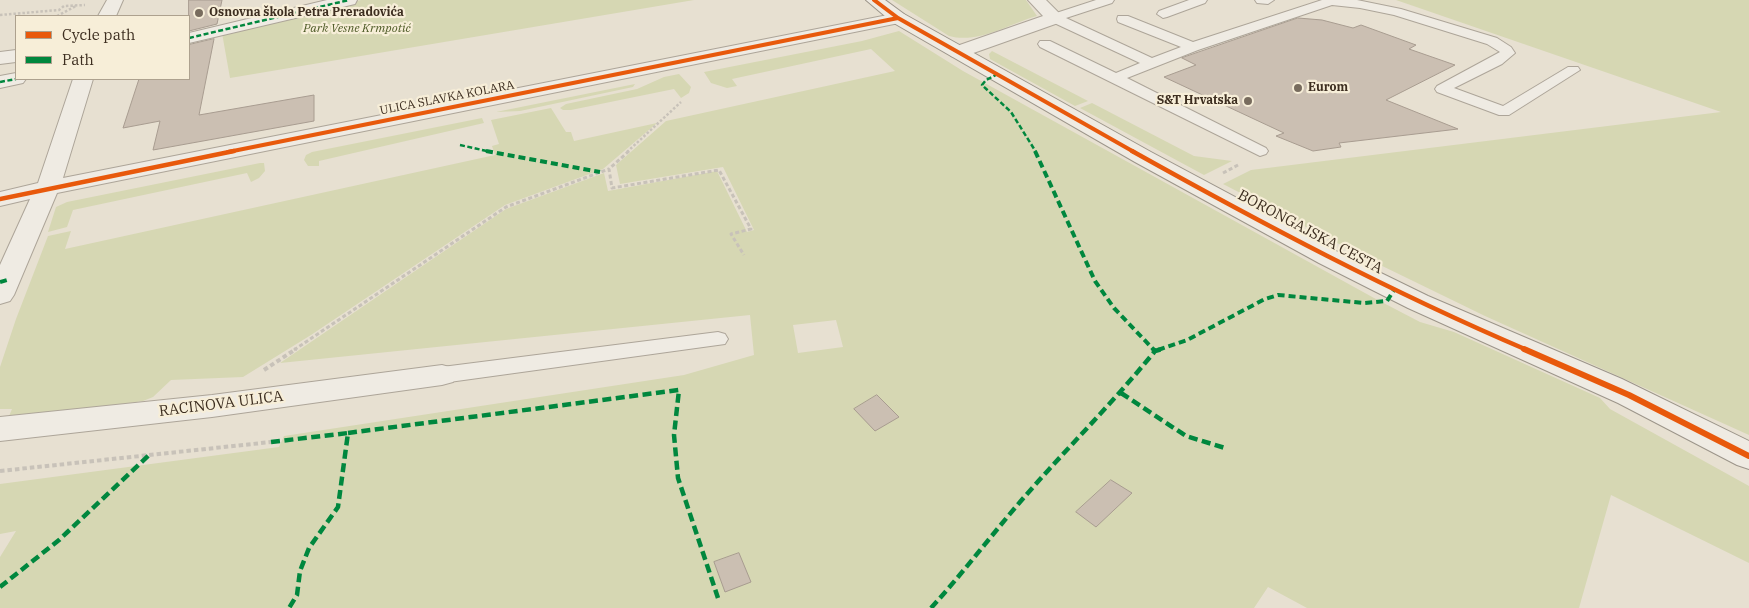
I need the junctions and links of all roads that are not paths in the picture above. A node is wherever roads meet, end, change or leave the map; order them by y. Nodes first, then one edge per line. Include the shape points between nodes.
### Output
1 (115, 0) edge
2 (349, 0) edge
3 (874, 0) edge
4 (1036, 0) edge
5 (1108, 0) edge
6 (1201, 0) edge
7 (1261, 0) edge
8 (1268, 0) edge
9 (1163, 9) dead end
10 (108, 15) edge
11 (898, 18) junction
12 (1055, 18) junction
13 (1123, 19) dead end
14 (190, 38) edge
15 (1045, 44) dead end
16 (1193, 47) junction
17 (958, 52) junction
18 (15, 56) edge
19 (0, 58) edge
20 (1153, 64) junction
21 (1573, 70) dead end
22 (1115, 78) junction
23 (15, 79) edge
24 (84, 80) edge
25 (0, 82) edge
26 (1260, 151) road end
27 (47, 188) junction
28 (0, 199) edge
29 (0, 295) edge
30 (718, 339) dead end
31 (442, 375) joint
32 (0, 429) edge
33 (1749, 456) edge

1 - 10 street
2 - 14 street
3 - 11 street, BORONGAJSKA CESTA
4 - 12 street
5 - 12 lane
6 - 9 lane via 1178,9
7 - 8 lane
11 - 17 street, BORONGAJSKA CESTA
11 - 27 street, ULICA SLAVKA KOLARA
12 - 17 street
12 - 20 lane
13 - 16 lane
15 - 22 lane
16 - 20 lane
16 - 21 lane via 1331,1 1397,12 1492,41 1508,53 1442,89 1504,112
17 - 33 street, BORONGAJSKA CESTA via 1347,266 1484,332 1611,387
18 - 19 street
20 - 22 lane
22 - 26 lane
23 - 25 street
24 - 27 street
27 - 28 street, ULICA SLAVKA KOLARA
27 - 29 street
30 - 31 lane
31 - 32 street, RACINOVA ULICA via 212,406

